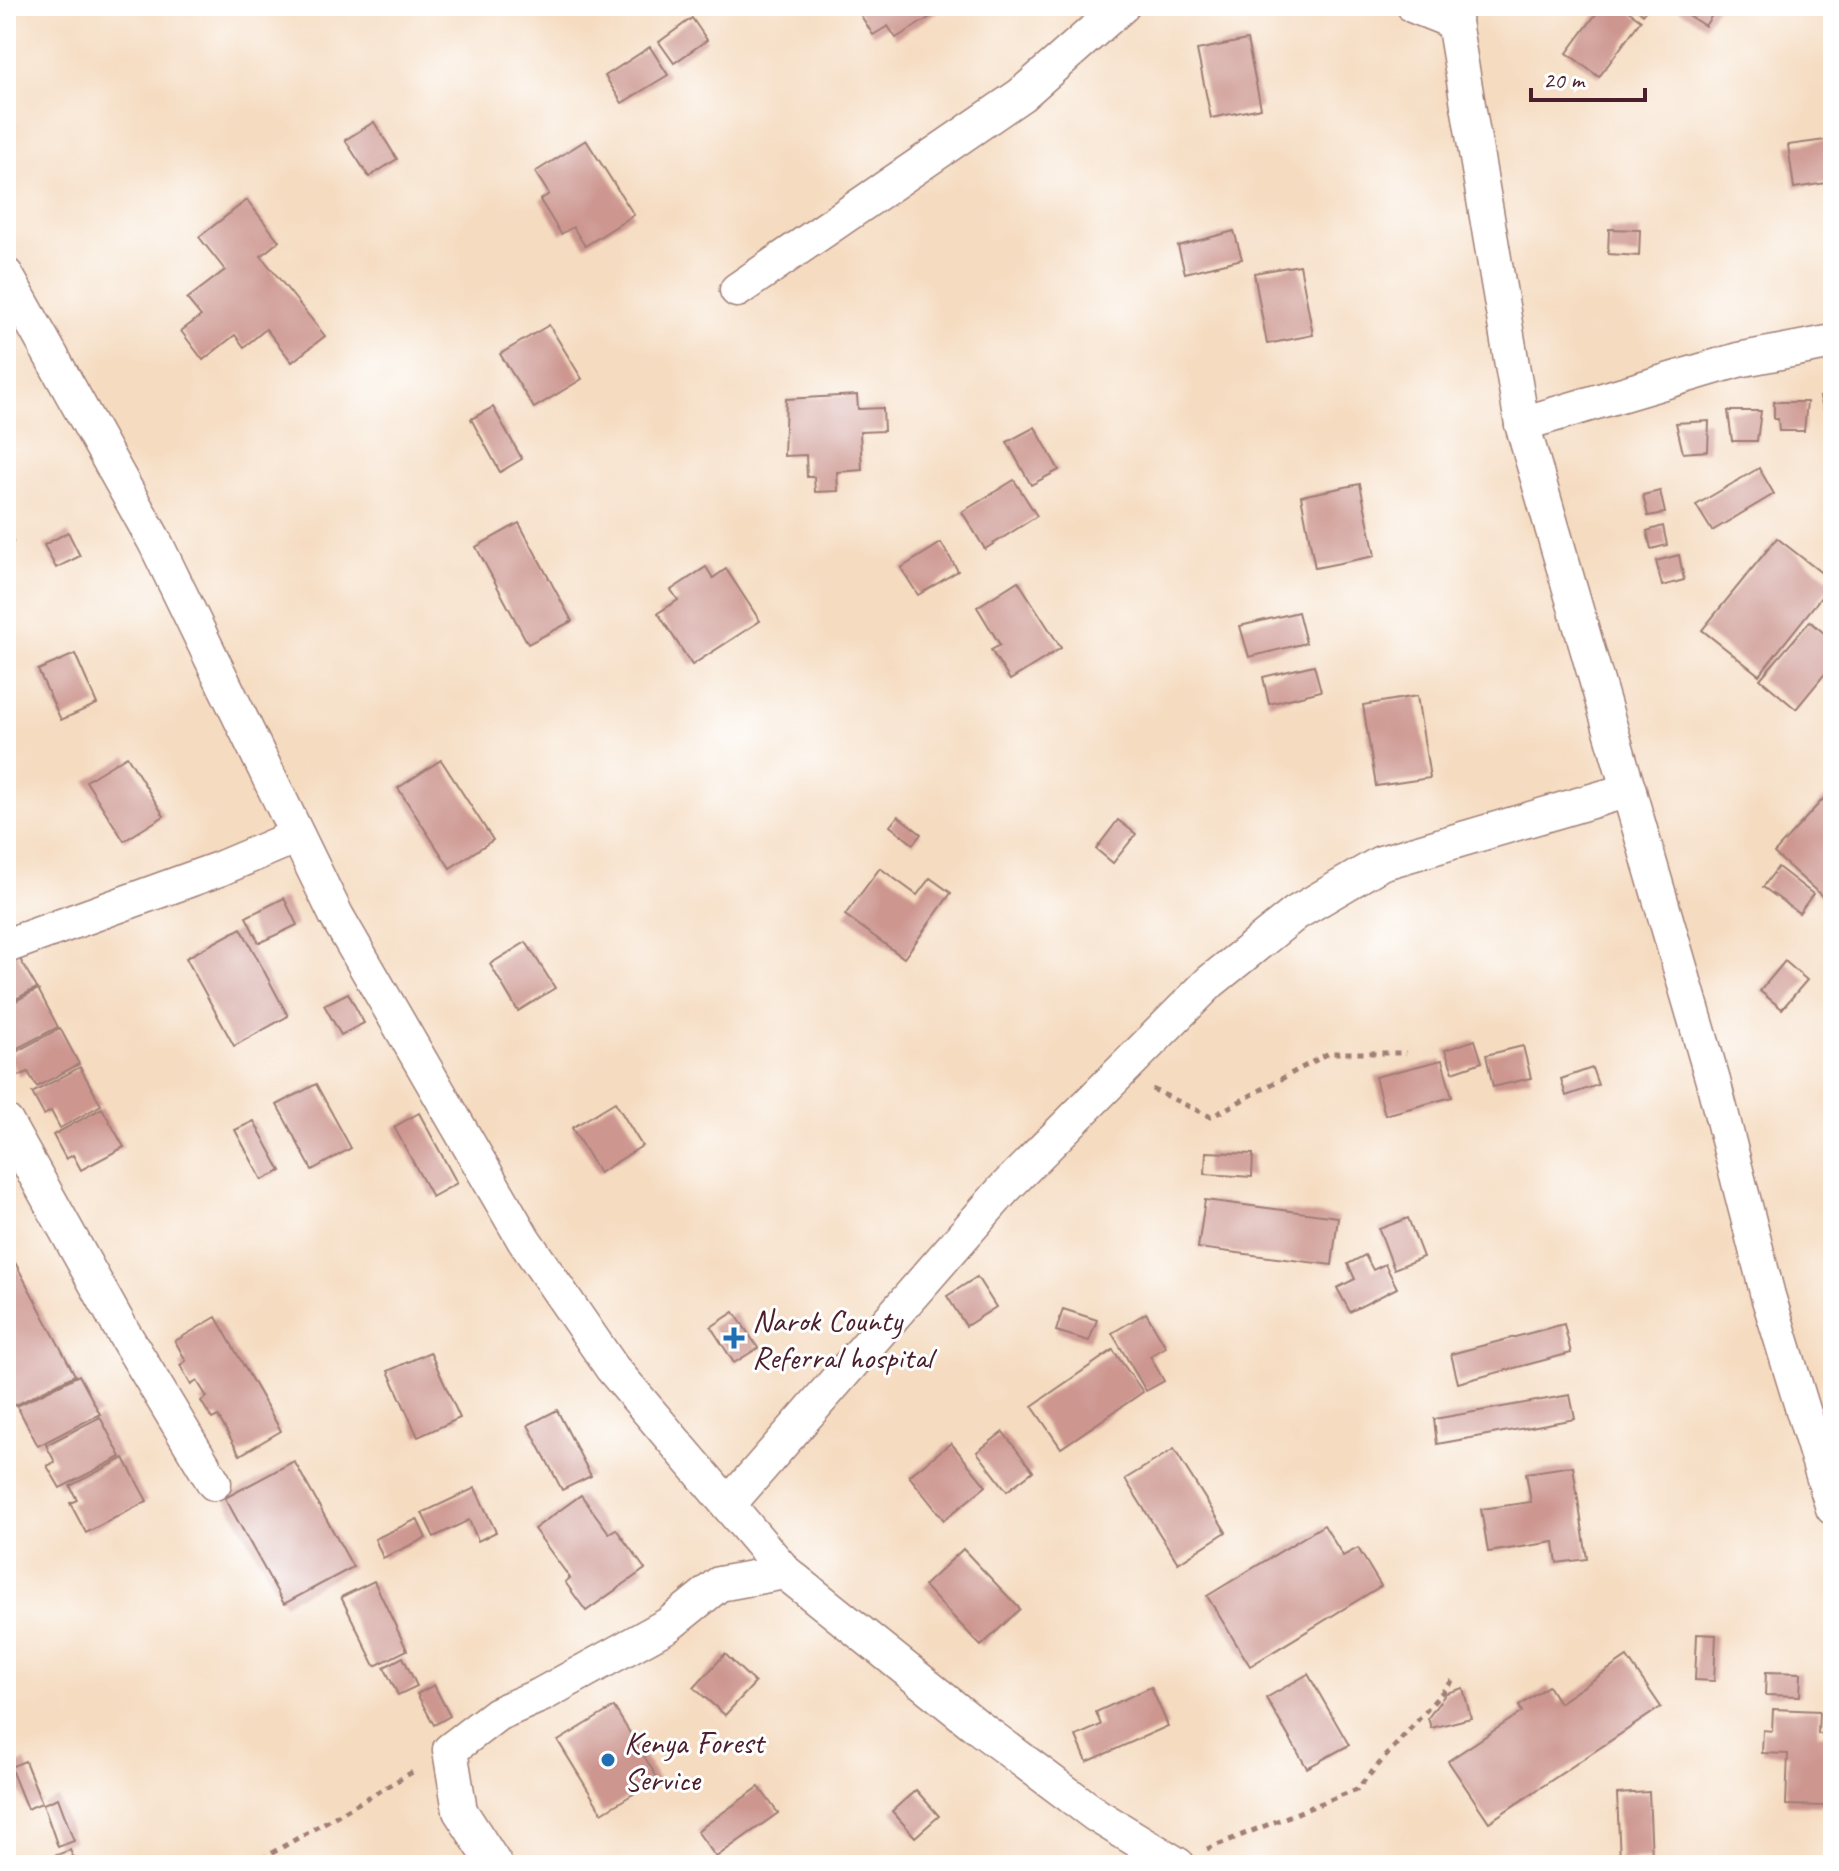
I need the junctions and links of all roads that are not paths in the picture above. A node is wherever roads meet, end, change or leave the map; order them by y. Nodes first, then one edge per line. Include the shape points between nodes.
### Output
1 (1122, 6) edge
2 (1414, 6) edge
3 (1454, 14) edge
4 (6, 275) edge
5 (737, 290) dead end
6 (1833, 342) edge
7 (1522, 424) junction
8 (1629, 790) junction
9 (297, 836) junction
10 (6, 946) edge
11 (6, 1122) edge
12 (214, 1483) dead end
13 (728, 1505) junction
14 (1833, 1508) edge
15 (785, 1572) junction
16 (1176, 1864) edge
17 (495, 1865) edge

1 - 5 street via 1021,95
2 - 3 street
3 - 7 street
4 - 9 street via 155,542
6 - 7 street via 1738,360
7 - 8 street
8 - 13 street via 1381,863 1296,913 1222,972 1003,1190
8 - 14 street via 1768,1296
9 - 10 street
9 - 13 street via 336,915 524,1240 612,1368
11 - 12 street
13 - 15 street
15 - 16 street via 1025,1763
15 - 17 street via 719,1584 668,1625 497,1714 450,1750 460,1811

